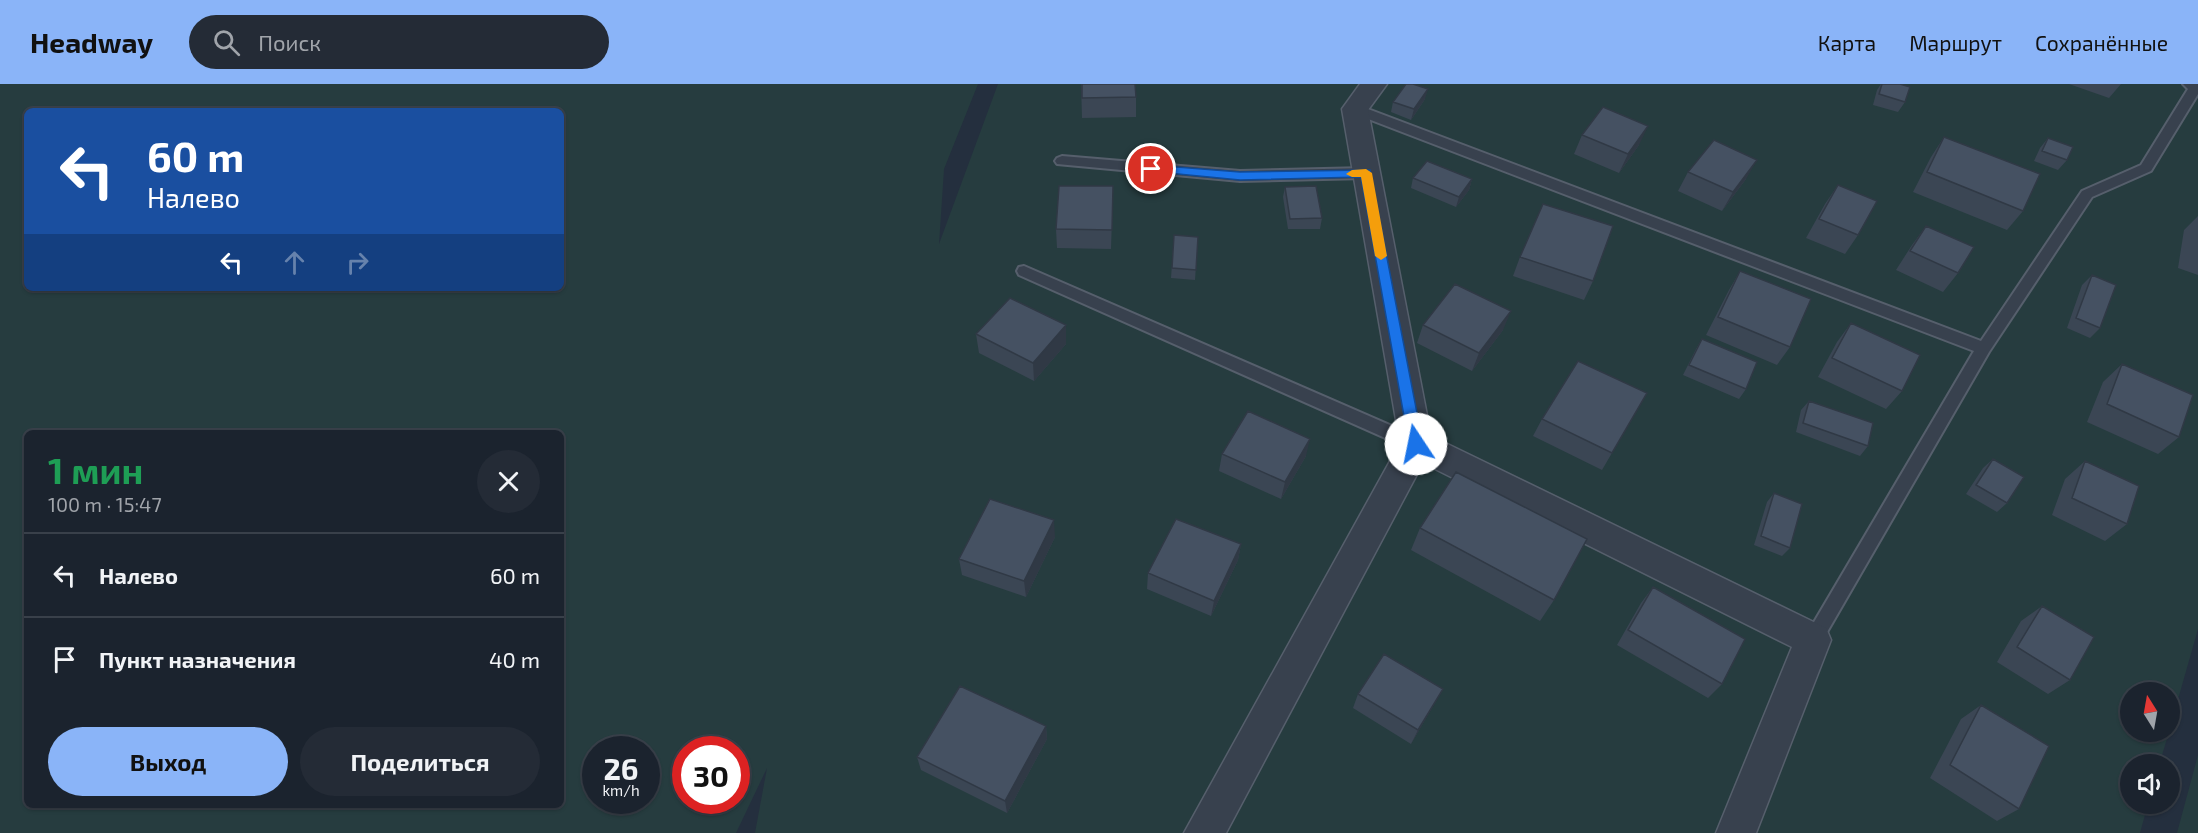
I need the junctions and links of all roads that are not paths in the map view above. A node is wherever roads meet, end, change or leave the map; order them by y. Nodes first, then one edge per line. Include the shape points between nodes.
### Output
1 (2189, 84) edge
2 (1364, 96) edge
3 (1062, 161) dead end
4 (1366, 173) junction
5 (1024, 271) dead end
6 (1984, 348) junction
7 (1416, 444) junction
8 (1813, 640) junction
9 (1204, 833) edge
10 (1736, 833) edge

1 - 6 lane via 2195,88 2146,168 2088,194
2 - 4 street
2 - 6 lane
3 - 4 lane via 1240,176
4 - 7 street
5 - 7 lane
6 - 8 lane
7 - 8 street
7 - 9 street
8 - 10 street

